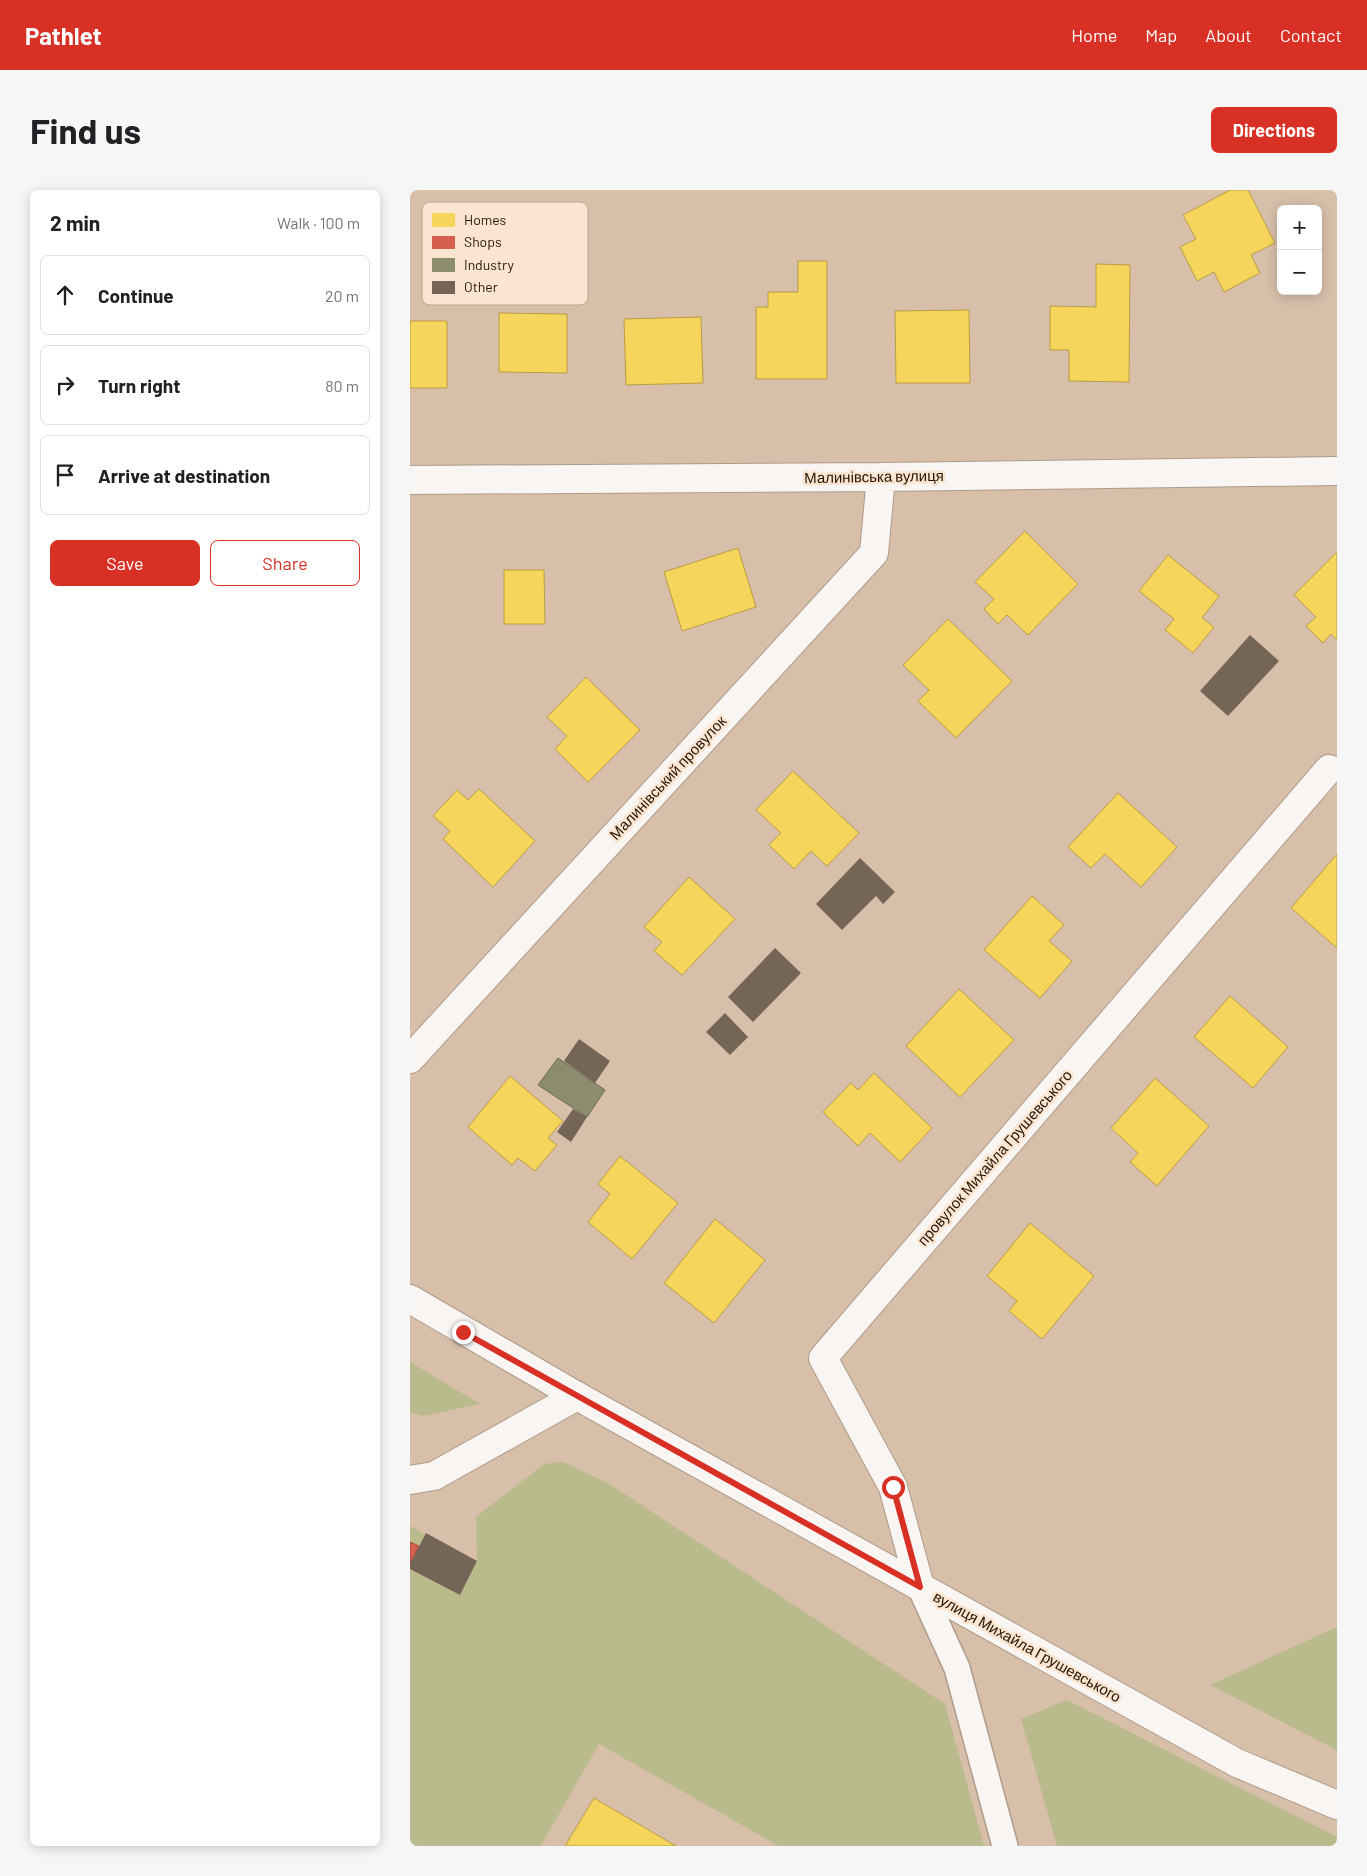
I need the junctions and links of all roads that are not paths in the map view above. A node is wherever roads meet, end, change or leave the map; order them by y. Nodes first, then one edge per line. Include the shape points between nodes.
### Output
1 (1337, 471) edge
2 (881, 477) junction
3 (410, 480) edge
4 (1329, 769) dead end
5 (410, 1059) edge
6 (410, 1299) edge
7 (577, 1396) junction
8 (410, 1480) edge
9 (920, 1587) junction
10 (1337, 1805) edge
11 (1005, 1846) edge

1 - 2 street, Малинівська вулиця
2 - 3 street, Малинівська вулиця
2 - 5 street, Малинівський провулок via 874,553
4 - 9 street, провулок Михайла Грушевського via 823,1358 893,1487
6 - 7 street, вулиця Михайла Грушевського
7 - 8 street via 434,1476
7 - 9 street, вулиця Михайла Грушевського
9 - 10 street, вулиця Михайла Грушевського via 1237,1763
9 - 11 lane via 957,1668

